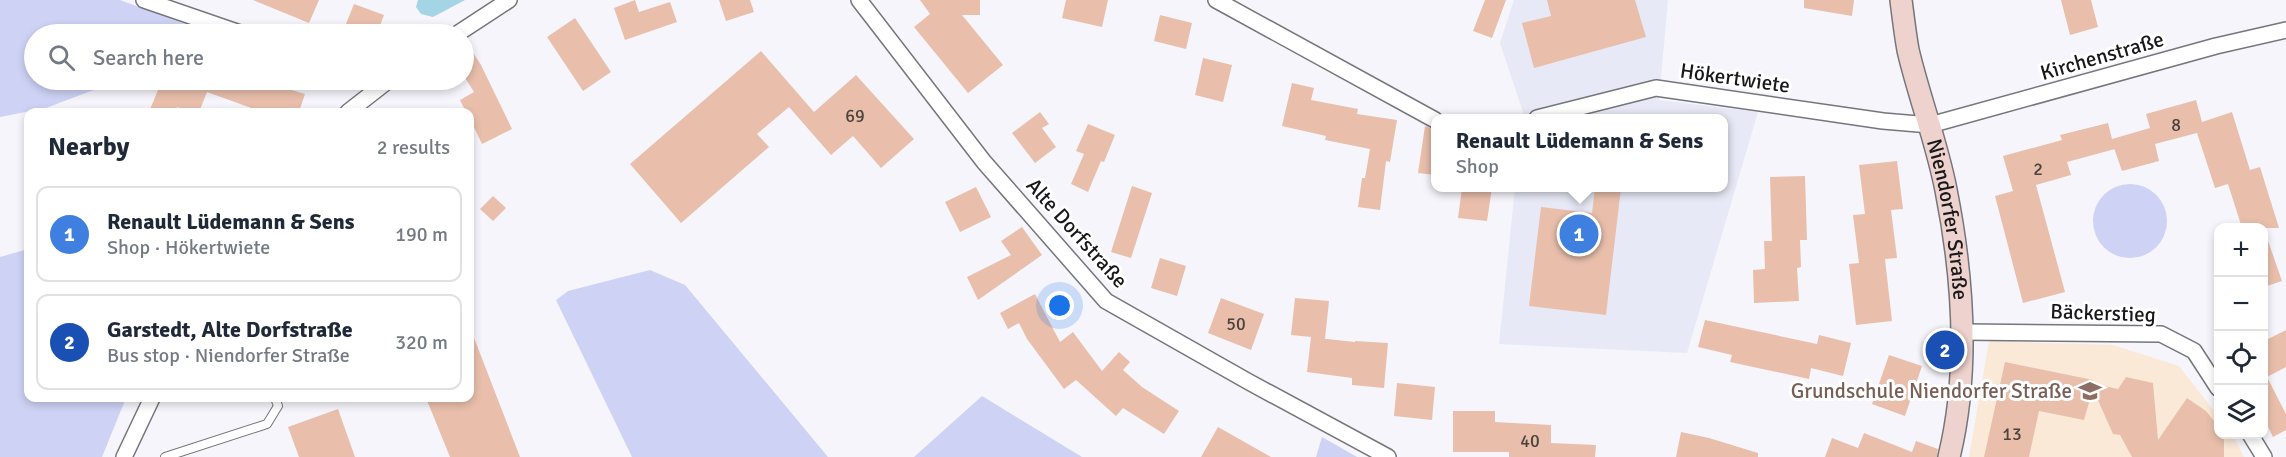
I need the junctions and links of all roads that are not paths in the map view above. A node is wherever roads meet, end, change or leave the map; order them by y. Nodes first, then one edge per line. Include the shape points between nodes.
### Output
1 (144, 0) edge
2 (509, 0) edge
3 (859, 0) edge
4 (1216, 0) edge
5 (1901, 0) edge
6 (214, 24) edge
7 (472, 24) edge
8 (2286, 30) edge
9 (377, 90) edge
10 (355, 108) edge
11 (1553, 114) edge
12 (1431, 118) edge
13 (1930, 125) junction
14 (1964, 332) junction
15 (2216, 385) edge
16 (150, 402) edge
17 (276, 402) edge
18 (2253, 439) edge
19 (124, 457) edge
20 (165, 457) edge
21 (1388, 457) edge
22 (1949, 457) edge
23 (2264, 457) edge

1 - 6 street
2 - 7 street
3 - 21 street, Alte Dorfstraße via 984,162 1106,301
4 - 12 street
5 - 13 main road, Niendorfer Straße via 1908,49
8 - 13 street, Kirchenstraße
9 - 10 street
11 - 13 street, Hökertwiete via 1656,88
13 - 14 main road, Niendorfer Straße via 1946,191
14 - 15 street, Bäckerstieg via 2161,334 2194,351
14 - 22 main road, Niendorfer Straße via 1962,379
16 - 19 street
17 - 20 lane via 267,424
18 - 23 street

